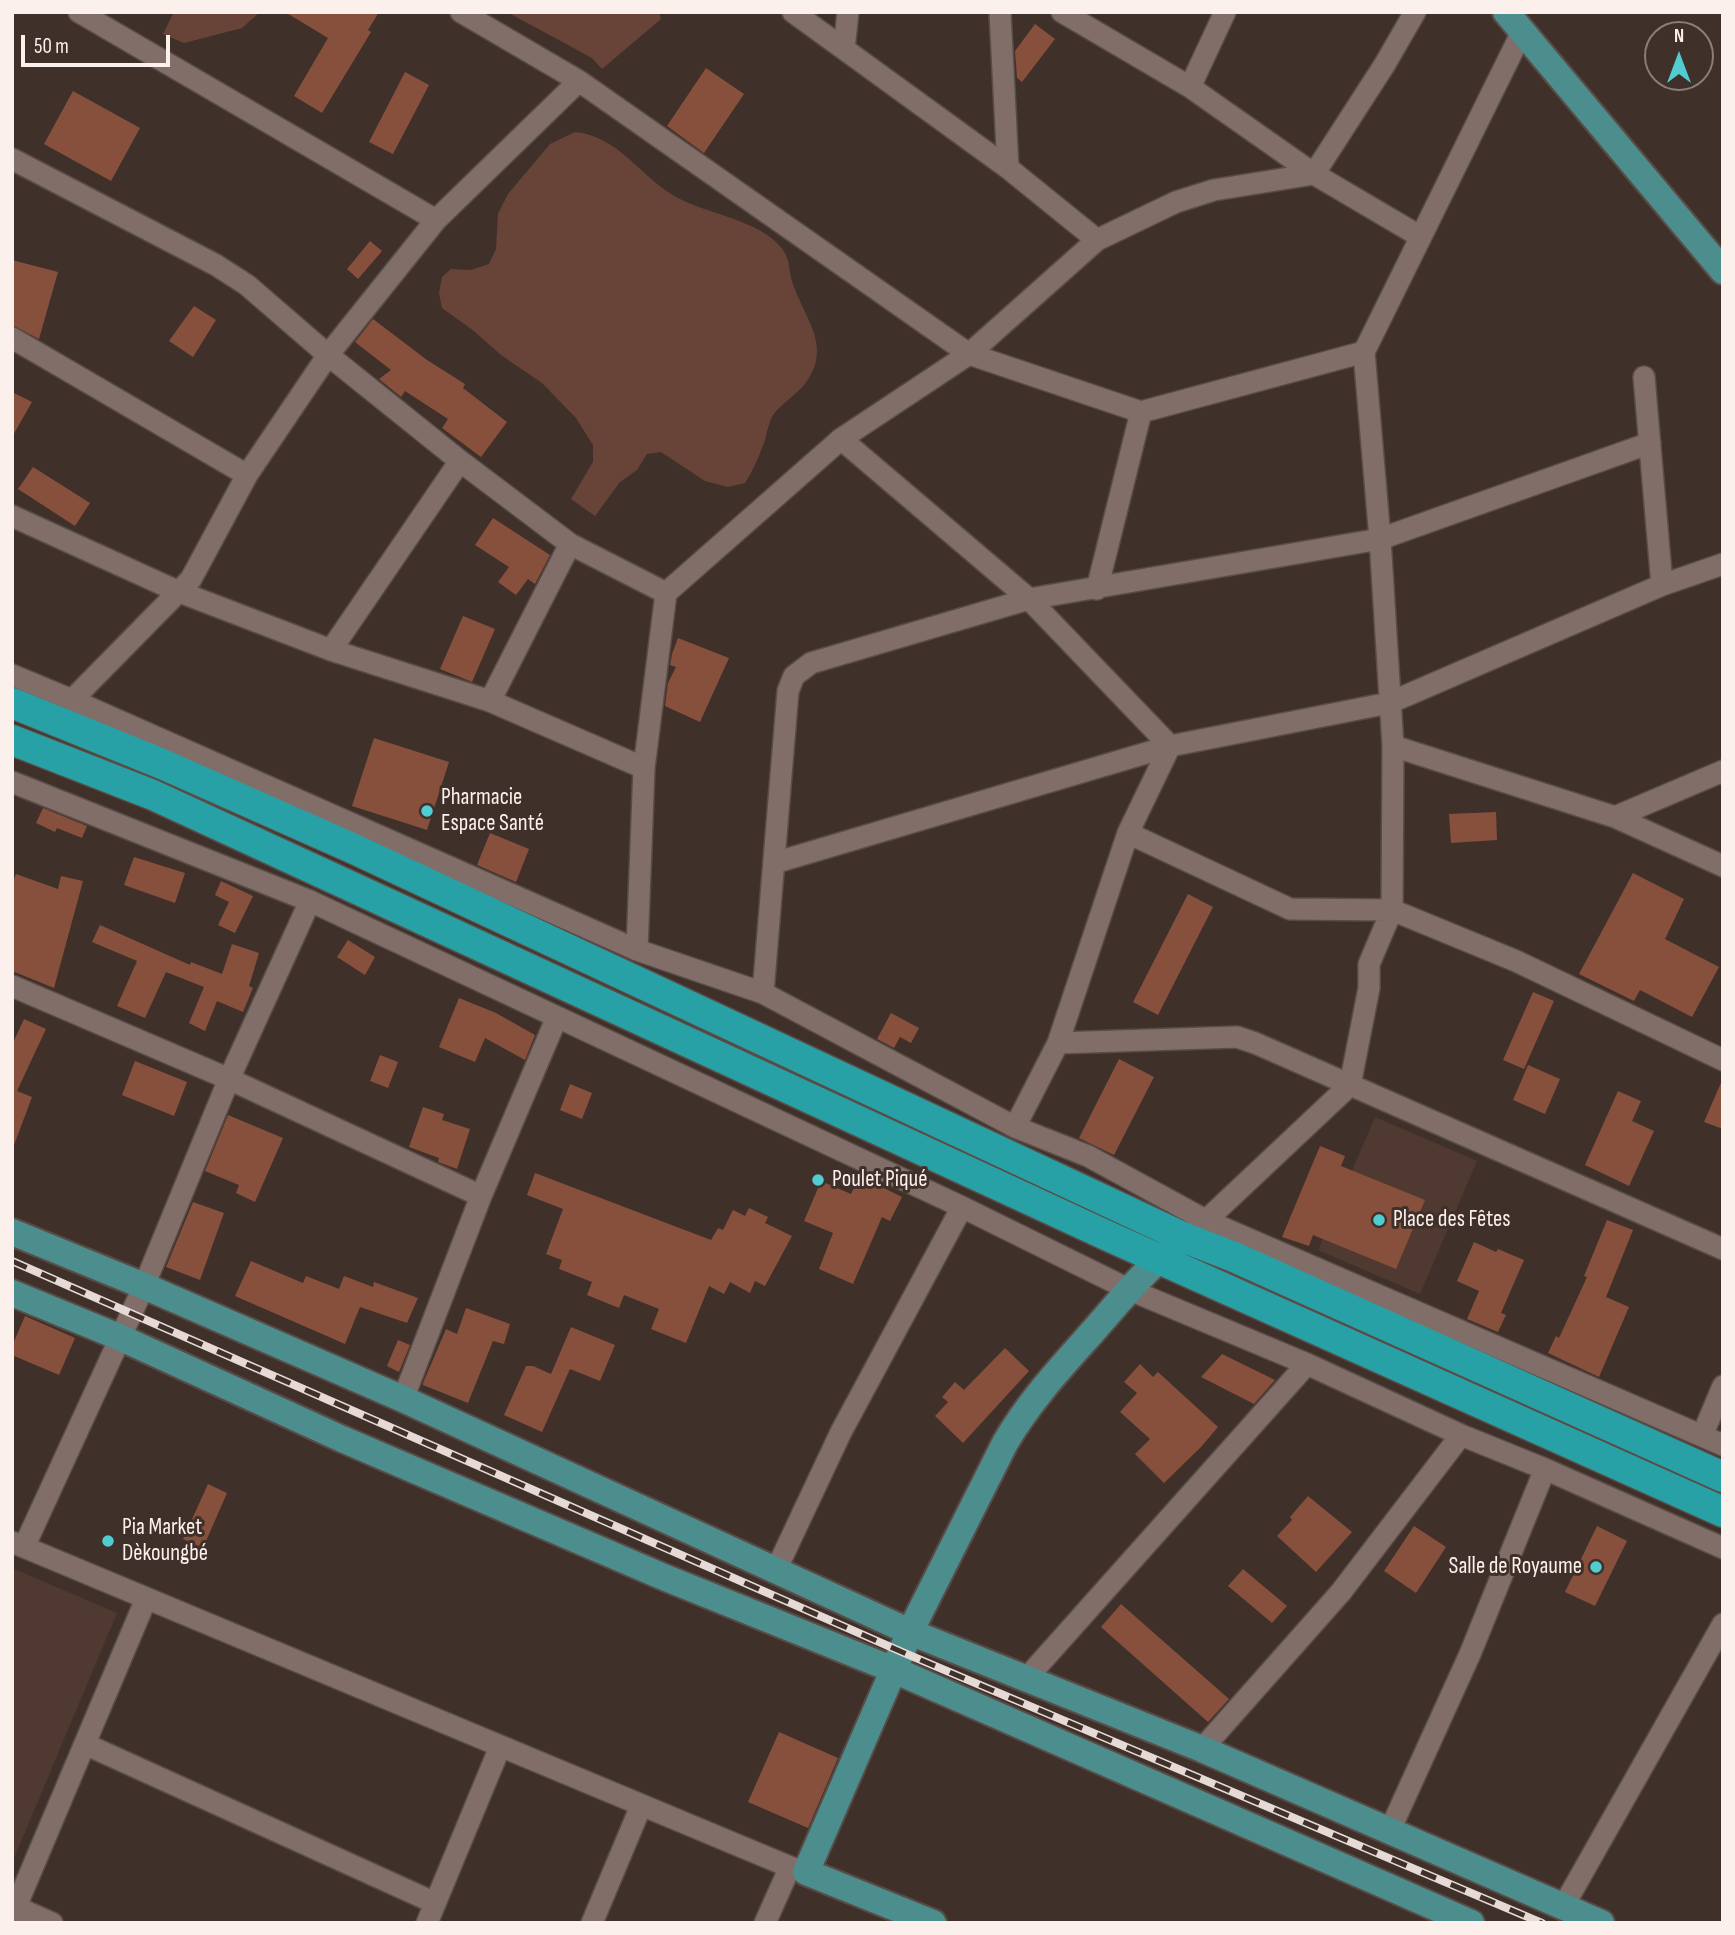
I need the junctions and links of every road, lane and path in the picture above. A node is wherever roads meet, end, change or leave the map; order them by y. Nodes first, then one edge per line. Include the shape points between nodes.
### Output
1 (79, 12) edge
2 (461, 12) edge
3 (793, 12) edge
4 (848, 12) edge
5 (1000, 12) edge
6 (1062, 12) edge
7 (1225, 12) edge
8 (1415, 12) edge
9 (1514, 22) edge
10 (844, 49) junction
11 (579, 81) junction
12 (1190, 87) junction
13 (12, 159) edge
14 (1008, 168) junction
15 (1314, 174) junction
16 (436, 220) junction
17 (1421, 237) junction
18 (1097, 240) junction
19 (1723, 271) edge
20 (12, 338) edge
21 (1364, 352) junction
22 (969, 354) junction
23 (328, 355) junction
24 (1644, 377) dead end
25 (1141, 412) junction
26 (841, 439) junction
27 (1650, 443) junction
28 (460, 461) junction
29 (247, 475) junction
30 (12, 516) edge
31 (1380, 539) junction
32 (570, 544) junction
33 (1723, 564) edge
34 (1662, 585) junction
35 (1097, 589) junction
36 (177, 591) junction
37 (666, 593) junction
38 (1029, 600) junction
39 (331, 650) junction
40 (12, 676) edge
41 (72, 700) junction
42 (490, 701) junction
43 (12, 703) edge
44 (1389, 703) junction
45 (12, 740) edge
46 (1170, 746) junction
47 (1393, 746) junction
48 (644, 768) junction
49 (1723, 771) edge
50 (12, 782) edge
51 (1615, 817) junction
52 (1128, 833) junction
53 (774, 863) junction
54 (1723, 866) edge
55 (310, 901) junction
56 (1392, 910) junction
57 (637, 950) junction
58 (12, 986) edge
59 (763, 993) junction
60 (557, 1017) junction
61 (1058, 1043) junction
62 (1723, 1060) edge
63 (229, 1079) junction
64 (1350, 1085) junction
65 (1015, 1128) junction
66 (481, 1196) junction
67 (961, 1207) junction
68 (1196, 1230) junction
69 (12, 1233) edge
70 (1723, 1249) edge
71 (1159, 1259) junction
72 (144, 1286) junction
73 (1130, 1290) junction
74 (12, 1293) edge
75 (119, 1337) junction
76 (1307, 1364) junction
77 (1723, 1386) edge
78 (403, 1399) junction
79 (1461, 1435) junction
80 (1702, 1436) junction
81 (1723, 1445) edge
82 (1545, 1469) junction
83 (1723, 1477) edge
84 (1723, 1512) edge
85 (18, 1544) edge
86 (1723, 1548) edge
87 (776, 1570) junction
88 (146, 1599) junction
89 (1723, 1624) edge
90 (911, 1632) junction
91 (894, 1670) junction
92 (1025, 1679) junction
93 (85, 1744) junction
94 (500, 1747) junction
95 (1202, 1749) junction
96 (641, 1806) junction
97 (1390, 1830) junction
98 (798, 1869) junction
99 (1563, 1908) junction
100 (14, 1912) edge
101 (431, 1913) edge
102 (52, 1923) edge
103 (592, 1923) edge
104 (765, 1923) edge
105 (933, 1923) edge
106 (1471, 1923) edge
107 (1601, 1923) edge

1 - 16 street
2 - 11 street
3 - 10 street
4 - 10 street
5 - 14 street
6 - 12 street
7 - 12 street
8 - 15 street
9 - 17 street
9 - 19 main road
10 - 14 street
11 - 16 street
11 - 22 street
12 - 15 street
13 - 23 street via 247,285
14 - 18 street
15 - 17 street
15 - 18 street via 1214,190 1176,202
16 - 23 street
17 - 21 street
18 - 22 street
20 - 29 street
21 - 25 street
21 - 31 street
22 - 25 street
22 - 26 street
23 - 28 street
23 - 29 street
24 - 27 street
25 - 35 street
26 - 37 street
26 - 38 street
27 - 31 street
27 - 34 street
28 - 32 street
28 - 39 street
29 - 36 street via 191,579
30 - 36 street
31 - 35 street
31 - 44 street
32 - 37 street
32 - 42 street
33 - 34 street
34 - 44 street
35 - 38 street
36 - 39 street
36 - 41 street
37 - 48 street
38 - 46 street
38 - 53 street via 811,663 794,676 788,691
39 - 42 street
40 - 41 street
41 - 57 street
42 - 48 street
43 - 68 highway via 354,849
44 - 46 street
44 - 47 street
45 - 71 highway via 165,800
46 - 52 street
46 - 53 street
47 - 51 street
47 - 56 street
48 - 57 street
49 - 51 street
50 - 55 street
51 - 54 street
52 - 56 street via 1290,909
52 - 61 street
53 - 59 street
55 - 60 street
55 - 63 street
56 - 62 street via 1516,961
56 - 64 street via 1369,964 1370,989
57 - 59 street
58 - 63 street
59 - 65 street
60 - 66 street
60 - 67 street
61 - 64 street via 1237,1037
61 - 65 street
63 - 66 street
63 - 72 street
64 - 68 street
64 - 70 street
65 - 68 street via 1088,1156
66 - 78 street
67 - 73 street
67 - 87 street via 841,1432
68 - 71 main road
68 - 80 street
68 - 83 highway via 1234,1257
69 - 72 main road
71 - 73 main road
71 - 84 highway
72 - 75 street
72 - 78 main road
73 - 76 street
73 - 90 main road via 1021,1414
74 - 75 main road
75 - 85 street
75 - 91 main road via 379,1455
76 - 79 street
76 - 92 street
77 - 80 street
78 - 87 main road
79 - 82 street
79 - 95 street via 1341,1592
80 - 81 street
82 - 86 street
82 - 97 street via 1470,1654
85 - 88 street
87 - 90 main road
88 - 93 street
88 - 94 street
89 - 99 street
90 - 91 main road
90 - 92 main road
91 - 98 main road
91 - 106 main road
92 - 95 main road
93 - 100 street
93 - 101 street
94 - 96 street
94 - 101 street
95 - 97 main road
96 - 98 street
96 - 103 street
97 - 99 main road
98 - 104 street
98 - 105 main road
99 - 107 main road
100 - 102 street

